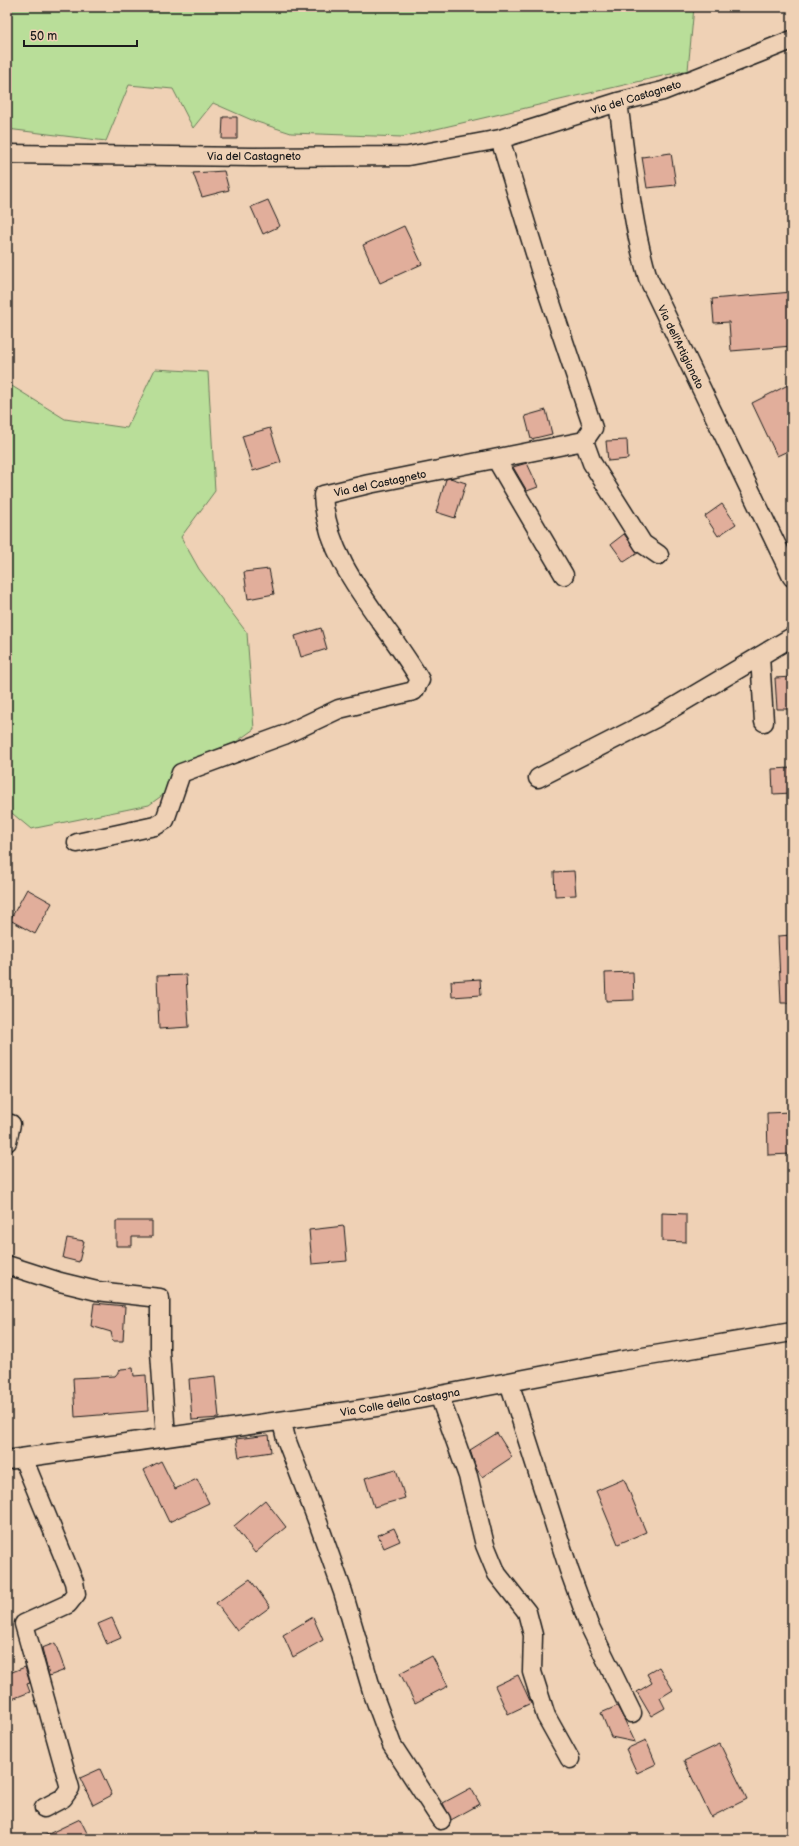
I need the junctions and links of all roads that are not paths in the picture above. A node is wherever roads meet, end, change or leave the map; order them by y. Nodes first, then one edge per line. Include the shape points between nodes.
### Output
1 (792, 40) edge
2 (618, 102) junction
3 (500, 139) junction
4 (7, 154) edge
5 (584, 441) junction
6 (499, 459) junction
7 (659, 555) dead end
8 (564, 575) dead end
9 (792, 577) edge
10 (792, 637) edge
11 (760, 656) junction
12 (764, 722) dead end
13 (538, 778) dead end
14 (77, 843) dead end
15 (11, 1124) dead end
16 (7, 1142) edge
17 (7, 1265) edge
18 (792, 1332) edge
19 (509, 1382) junction
20 (439, 1395) junction
21 (282, 1422) junction
22 (166, 1437) junction
23 (15, 1459) edge
24 (632, 1713) dead end
25 (570, 1759) dead end
26 (44, 1808) dead end
27 (441, 1820) dead end

1 - 2 street, Via del Castagneto via 663,91
2 - 3 street, Via del Castagneto
2 - 9 street, Via dell'Artigianato via 636,231 648,278
3 - 4 street, Via del Castagneto via 408,156
3 - 5 street via 593,428
5 - 6 street, Via del Castagneto
5 - 7 street via 592,463 643,544
6 - 8 street
6 - 14 street, Via del Castagneto via 323,495 324,515 343,565 420,680 414,691 339,710 284,735 181,773 165,820 155,826
10 - 11 street
11 - 12 street
11 - 13 street via 654,718
15 - 16 street
17 - 22 street via 97,1291 160,1298 160,1352
18 - 19 street, Via Colle della Castagna
19 - 20 street, Via Colle della Castagna
19 - 24 street via 589,1625
20 - 21 street, Via Colle della Castagna
20 - 25 street via 468,1476 485,1545 497,1574 528,1612 533,1635 532,1672 546,1716
21 - 22 street, Via Colle della Castagna
21 - 27 street via 332,1562 372,1691 392,1745
22 - 23 street, Via Colle della Castagna
23 - 26 street via 74,1582 76,1594 68,1604 24,1624 70,1788 63,1798

